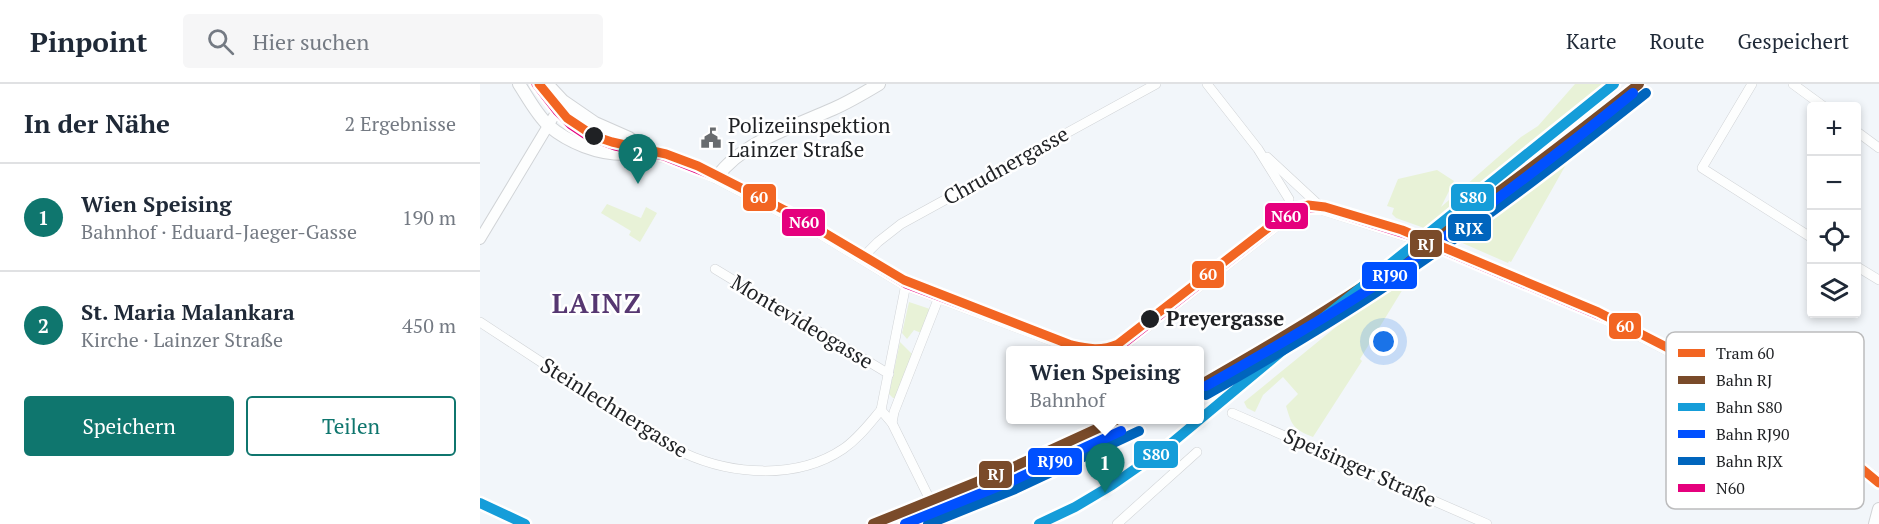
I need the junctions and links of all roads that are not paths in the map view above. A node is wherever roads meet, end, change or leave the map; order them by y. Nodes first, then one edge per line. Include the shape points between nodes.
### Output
1 (519, 84) edge
2 (547, 84) edge
3 (879, 84) edge
4 (1156, 84) edge
5 (1207, 84) edge
6 (1752, 84) edge
7 (1793, 84) edge
8 (563, 101) junction
9 (1818, 102) edge
10 (548, 125) junction
11 (1861, 134) edge
12 (1879, 148) edge
13 (1258, 149) junction
14 (647, 151) junction
15 (717, 177) junction
16 (1322, 208) junction
17 (1289, 214) junction
18 (1807, 235) edge
19 (480, 239) edge
20 (862, 258) junction
21 (715, 269) dead end
22 (1861, 269) edge
23 (1879, 280) edge
24 (906, 284) junction
25 (939, 297) junction
26 (480, 322) edge
27 (1069, 346) edge
28 (1119, 346) edge
29 (1666, 348) edge
30 (889, 374) junction
31 (883, 397) junction
32 (897, 404) junction
33 (881, 410) junction
34 (1232, 412) dead end
35 (892, 423) junction
36 (1197, 452) dead end
37 (1864, 472) edge
38 (1879, 481) edge
39 (1879, 509) edge
40 (942, 524) edge
41 (1117, 524) edge
42 (1487, 524) edge
43 (1875, 524) edge

1 - 10 main road
2 - 8 main road
3 - 15 main road via 758,144 733,159
4 - 20 street, Chrudnergasse via 901,224
5 - 13 street
6 - 18 street via 1702,168
7 - 9 street
8 - 10 street
8 - 14 main road
10 - 14 main road via 565,137 601,151
10 - 19 street
11 - 12 street
13 - 16 street
13 - 17 street via 1289,199
14 - 15 main road
15 - 20 main road
16 - 17 main road
16 - 29 main road via 1408,236 1535,287
17 - 28 main road
20 - 24 main road
21 - 30 street, Montevideogasse
22 - 23 street
24 - 25 main road
24 - 30 street
25 - 27 main road
25 - 32 street
26 - 33 street, Steinlechnergasse via 651,434 683,453 722,467 766,471 823,459 857,438
30 - 31 street
31 - 32 street
31 - 33 street
32 - 35 street
33 - 35 street
34 - 42 street, Speisinger Straße
35 - 40 street
36 - 41 street
37 - 38 main road
39 - 43 main road

